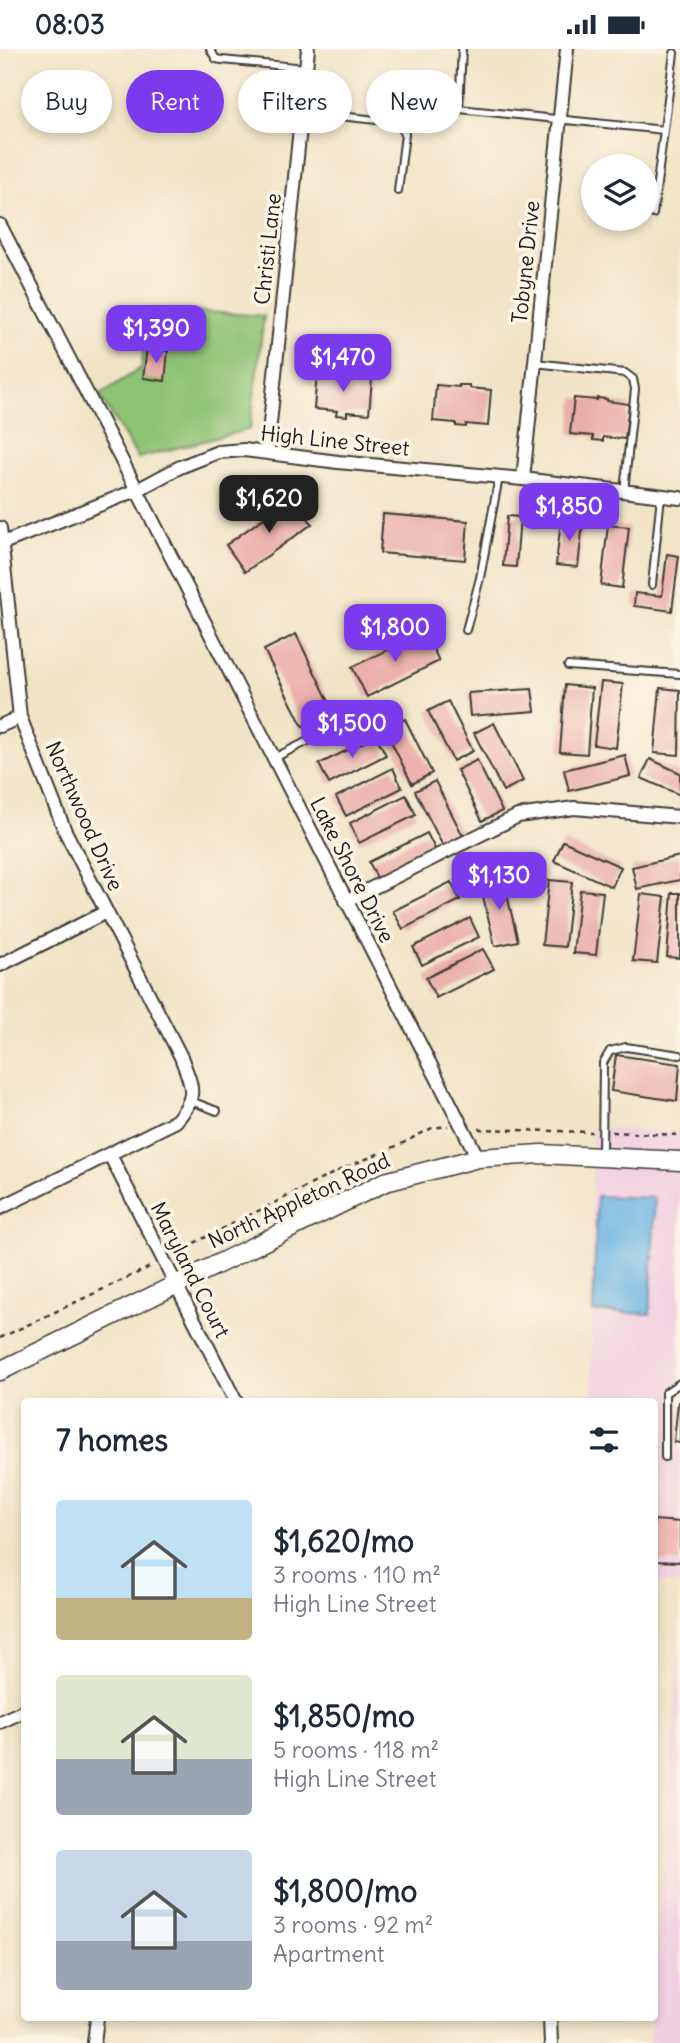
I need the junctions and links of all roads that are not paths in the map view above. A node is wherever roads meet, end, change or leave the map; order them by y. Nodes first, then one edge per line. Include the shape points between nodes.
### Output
1 (210, 49) edge
2 (308, 49) edge
3 (462, 49) edge
4 (567, 49) edge
5 (674, 53) dead end
6 (306, 68) joint
7 (352, 117) edge
8 (560, 119) junction
9 (664, 130) junction
10 (300, 133) edge
11 (658, 176) edge
12 (398, 191) dead end
13 (0, 225) edge
14 (535, 363) junction
15 (268, 453) junction
16 (499, 477) junction
17 (523, 479) junction
18 (137, 490) junction
19 (624, 491) junction
20 (661, 495) junction
21 (680, 498) edge
22 (0, 528) edge
23 (3, 543) junction
24 (652, 585) dead end
25 (466, 630) dead end
26 (568, 666) dead end
27 (680, 674) edge
28 (20, 717) junction
29 (352, 719) dead end
30 (0, 726) edge
31 (274, 758) junction
32 (680, 817) edge
33 (346, 901) junction
34 (106, 912) junction
35 (0, 965) edge
36 (680, 1055) edge
37 (191, 1101) junction
38 (217, 1111) dead end
39 (110, 1155) junction
40 (602, 1156) junction
41 (478, 1158) junction
42 (680, 1161) edge
43 (0, 1208) edge
44 (176, 1285) junction
45 (0, 1371) edge
46 (680, 1383) edge
47 (234, 1398) edge
48 (665, 1457) dead end
49 (21, 1712) edge
50 (0, 1722) edge
51 (97, 2021) edge
52 (550, 2021) edge
53 (94, 2043) edge
54 (551, 2043) edge

1 - 6 lane via 222,61
2 - 6 street, Christi Lane
3 - 8 lane via 458,109
4 - 8 street, Tobyne Drive
5 - 9 lane
7 - 12 lane via 400,125 405,134
8 - 9 lane
8 - 14 street, Tobyne Drive
9 - 11 lane
10 - 15 street, Christi Lane
13 - 18 street, Lake Shore Drive
14 - 17 street, Tobyne Drive
14 - 19 lane via 625,373 633,379
15 - 16 street, High Line Street
15 - 18 street, High Line Street via 218,452
16 - 17 street, High Line Street
16 - 25 lane
17 - 19 street, High Line Street
18 - 23 street, High Line Street
18 - 31 street, Lake Shore Drive
19 - 20 street, High Line Street
20 - 21 street, High Line Street
20 - 24 lane
22 - 23 street, Northwood Drive
23 - 28 street, Northwood Drive
26 - 27 lane
28 - 30 street
28 - 34 street, Northwood Drive via 65,831
29 - 31 lane
31 - 33 street, Lake Shore Drive
32 - 33 street via 574,808 518,816
33 - 41 street, Lake Shore Drive
34 - 35 street
34 - 37 street, Northwood Drive via 180,1058 191,1085
36 - 40 lane via 626,1047 610,1051 603,1063
37 - 38 lane
37 - 39 street via 176,1121
39 - 43 street
39 - 44 street, Maryland Court
40 - 41 main road, North Appleton Road
40 - 42 main road, North Appleton Road
41 - 44 main road, North Appleton Road via 385,1182
44 - 45 main road, North Appleton Road
44 - 47 street, Maryland Court
46 - 48 lane via 665,1393
49 - 50 street
51 - 53 street
52 - 54 street

